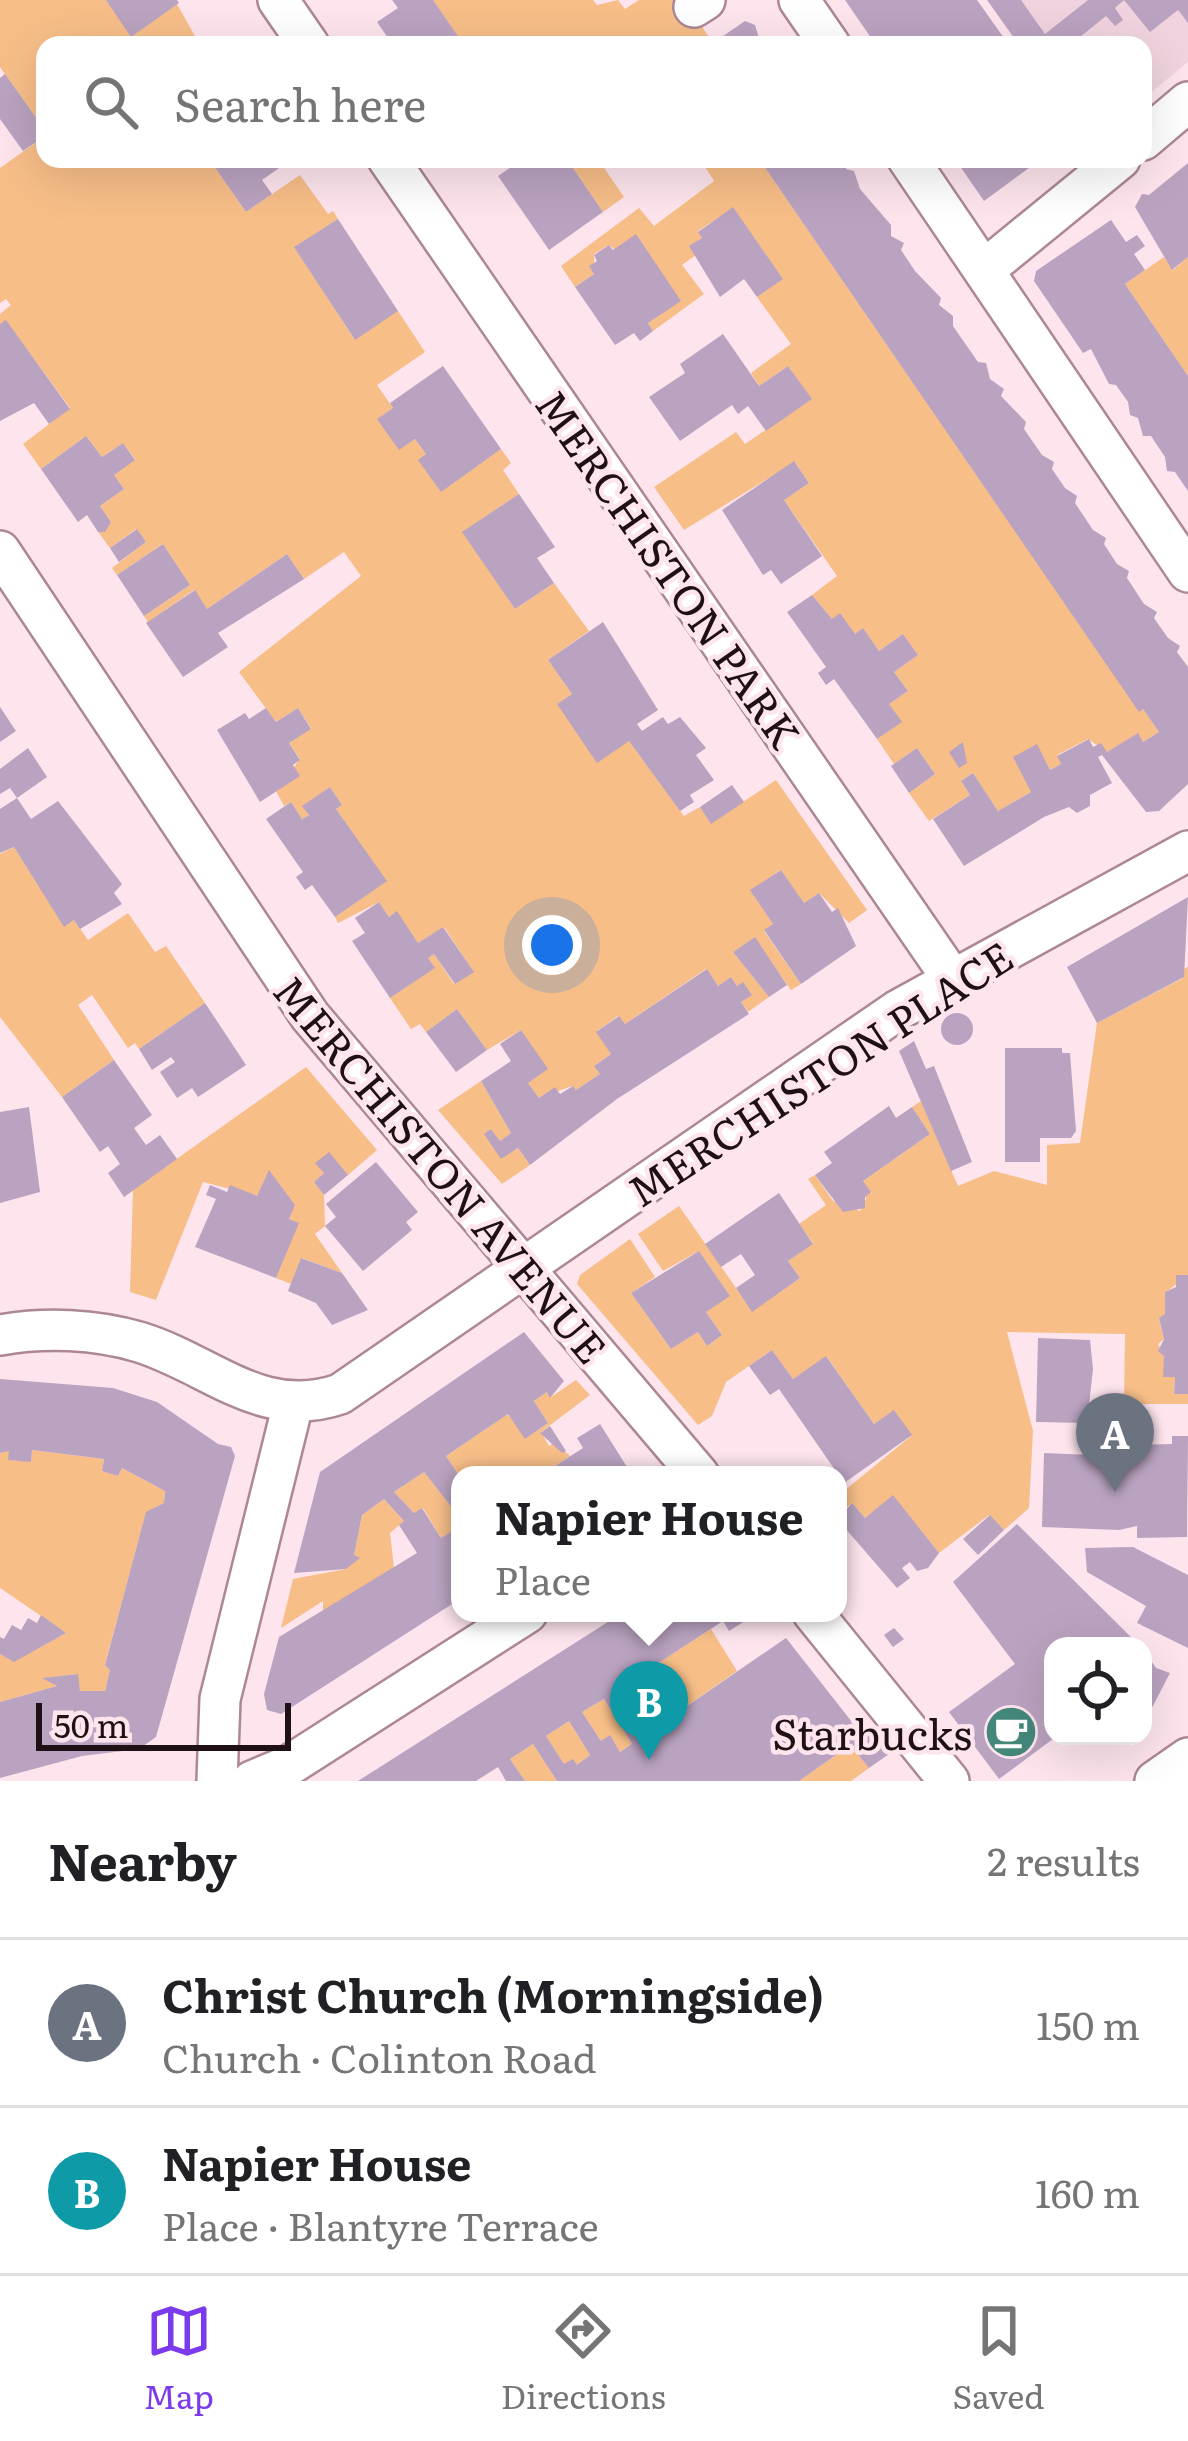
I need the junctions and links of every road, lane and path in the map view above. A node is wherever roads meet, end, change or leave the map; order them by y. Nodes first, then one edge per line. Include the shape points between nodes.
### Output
1 (278, 0) edge
2 (799, 0) edge
3 (303, 36) edge
4 (824, 36) edge
5 (1188, 102) edge
6 (1152, 132) edge
7 (394, 168) edge
8 (914, 168) edge
9 (1109, 168) edge
10 (984, 270) junction
11 (0, 551) edge
12 (1188, 572) edge
13 (1188, 851) edge
14 (951, 977) junction
15 (521, 1269) junction
16 (0, 1335) edge
17 (293, 1404) junction
18 (691, 1466) edge
19 (513, 1622) edge
20 (820, 1622) edge
21 (217, 1781) edge
22 (252, 1781) edge
23 (949, 1781) edge

1 - 3 street
2 - 4 street
5 - 6 street
7 - 14 street, MERCHISTON PARK
8 - 10 street
9 - 10 street
10 - 12 street
11 - 15 street, MERCHISTON AVENUE via 298,1000
13 - 14 street, MERCHISTON PLACE
14 - 15 street, MERCHISTON PLACE
15 - 17 street, MERCHISTON PLACE via 350,1389
15 - 18 street, MERCHISTON AVENUE
16 - 17 street via 54,1330 136,1341 244,1393
17 - 21 street via 226,1668
19 - 22 street
20 - 23 street

